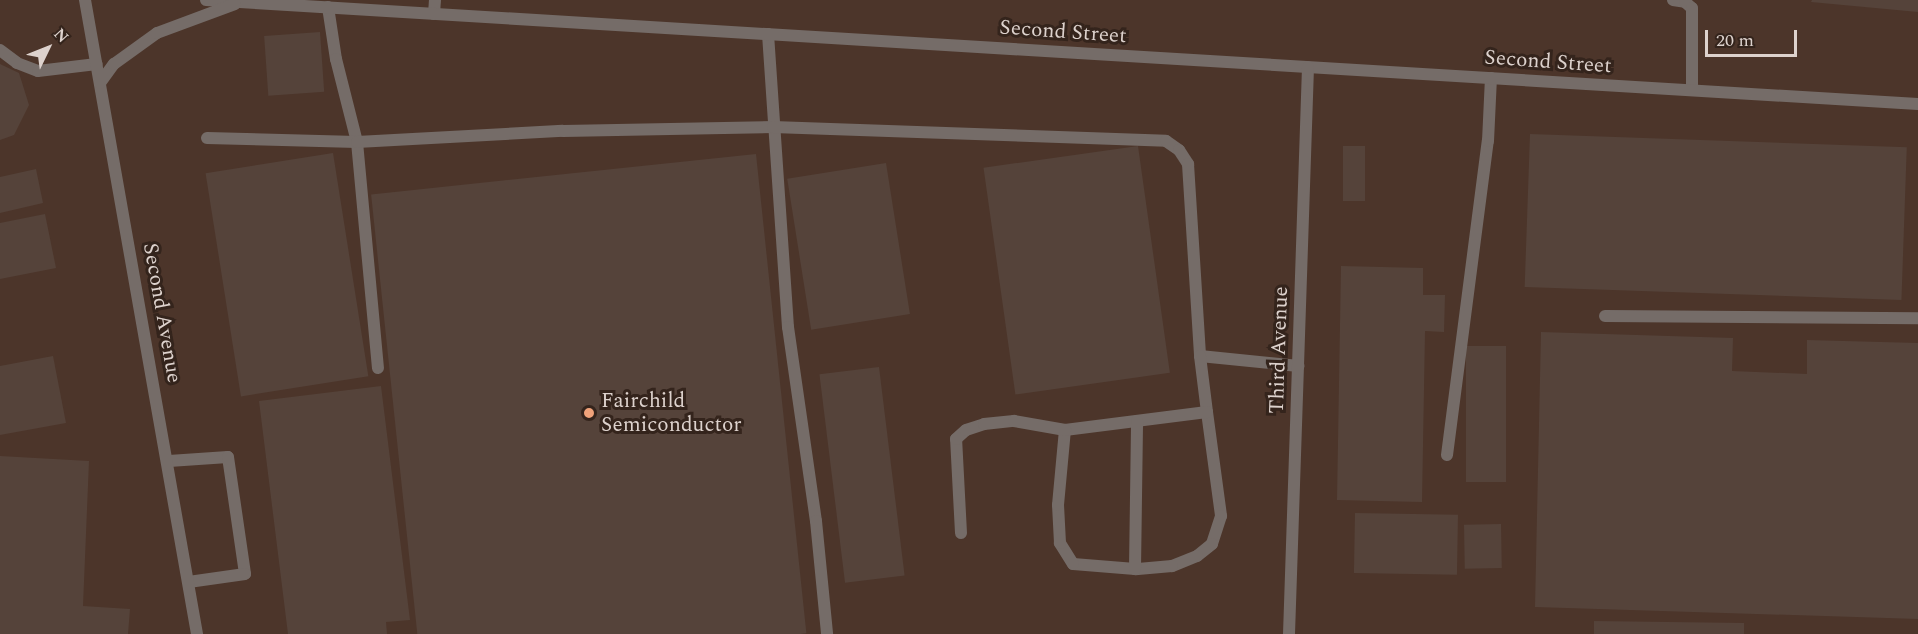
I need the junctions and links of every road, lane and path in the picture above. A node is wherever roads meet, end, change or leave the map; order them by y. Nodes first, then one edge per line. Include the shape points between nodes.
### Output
1 (85, 0) edge
2 (206, 0) edge
3 (435, 0) edge
4 (1673, 0) edge
5 (241, 2) junction
6 (328, 7) junction
7 (434, 14) junction
8 (768, 34) junction
9 (0, 50) edge
10 (97, 64) junction
11 (1308, 67) junction
12 (1491, 78) junction
13 (100, 83) junction
14 (1692, 90) junction
15 (1918, 104) edge
16 (773, 127) junction
17 (207, 138) dead end
18 (357, 142) junction
19 (1605, 316) dead end
20 (1918, 318) edge
21 (1200, 356) junction
22 (1298, 366) junction
23 (378, 368) dead end
24 (1207, 412) junction
25 (1137, 421) junction
26 (1065, 430) junction
27 (1447, 455) dead end
28 (169, 461) junction
29 (961, 533) dead end
30 (1135, 569) junction
31 (189, 582) junction
32 (198, 634) edge
33 (827, 634) edge
34 (1289, 634) edge

1 - 10 street, Second Avenue
2 - 5 street, Second Street
3 - 7 street
4 - 14 street via 1692,8
5 - 6 street, Second Street
5 - 13 street via 156,33 114,64
6 - 7 street, Second Street
6 - 18 street via 336,59
7 - 8 street, Second Street
8 - 11 street, Second Street
8 - 16 street
9 - 10 street via 17,63 38,71
10 - 13 street, Second Avenue
11 - 12 street, Second Street
11 - 22 street, Third Avenue
12 - 14 street, Second Street
12 - 27 street via 1488,141
13 - 28 street, Second Avenue
14 - 15 street, Second Street
16 - 18 street via 562,131
16 - 21 street via 1166,141 1179,150 1188,165
16 - 33 street via 788,327 816,521
17 - 18 street
18 - 23 street
19 - 20 street
21 - 22 street
21 - 24 street
22 - 34 street, Third Avenue
24 - 25 street
24 - 30 street via 1221,516 1212,544 1197,556 1172,566
25 - 26 street
25 - 30 street
26 - 29 street via 1014,421 984,424 966,430 956,439
26 - 30 street via 1058,505 1060,543 1073,564
28 - 31 street, Second Avenue
28 - 31 street via 228,457 245,574
31 - 32 street, Second Avenue

